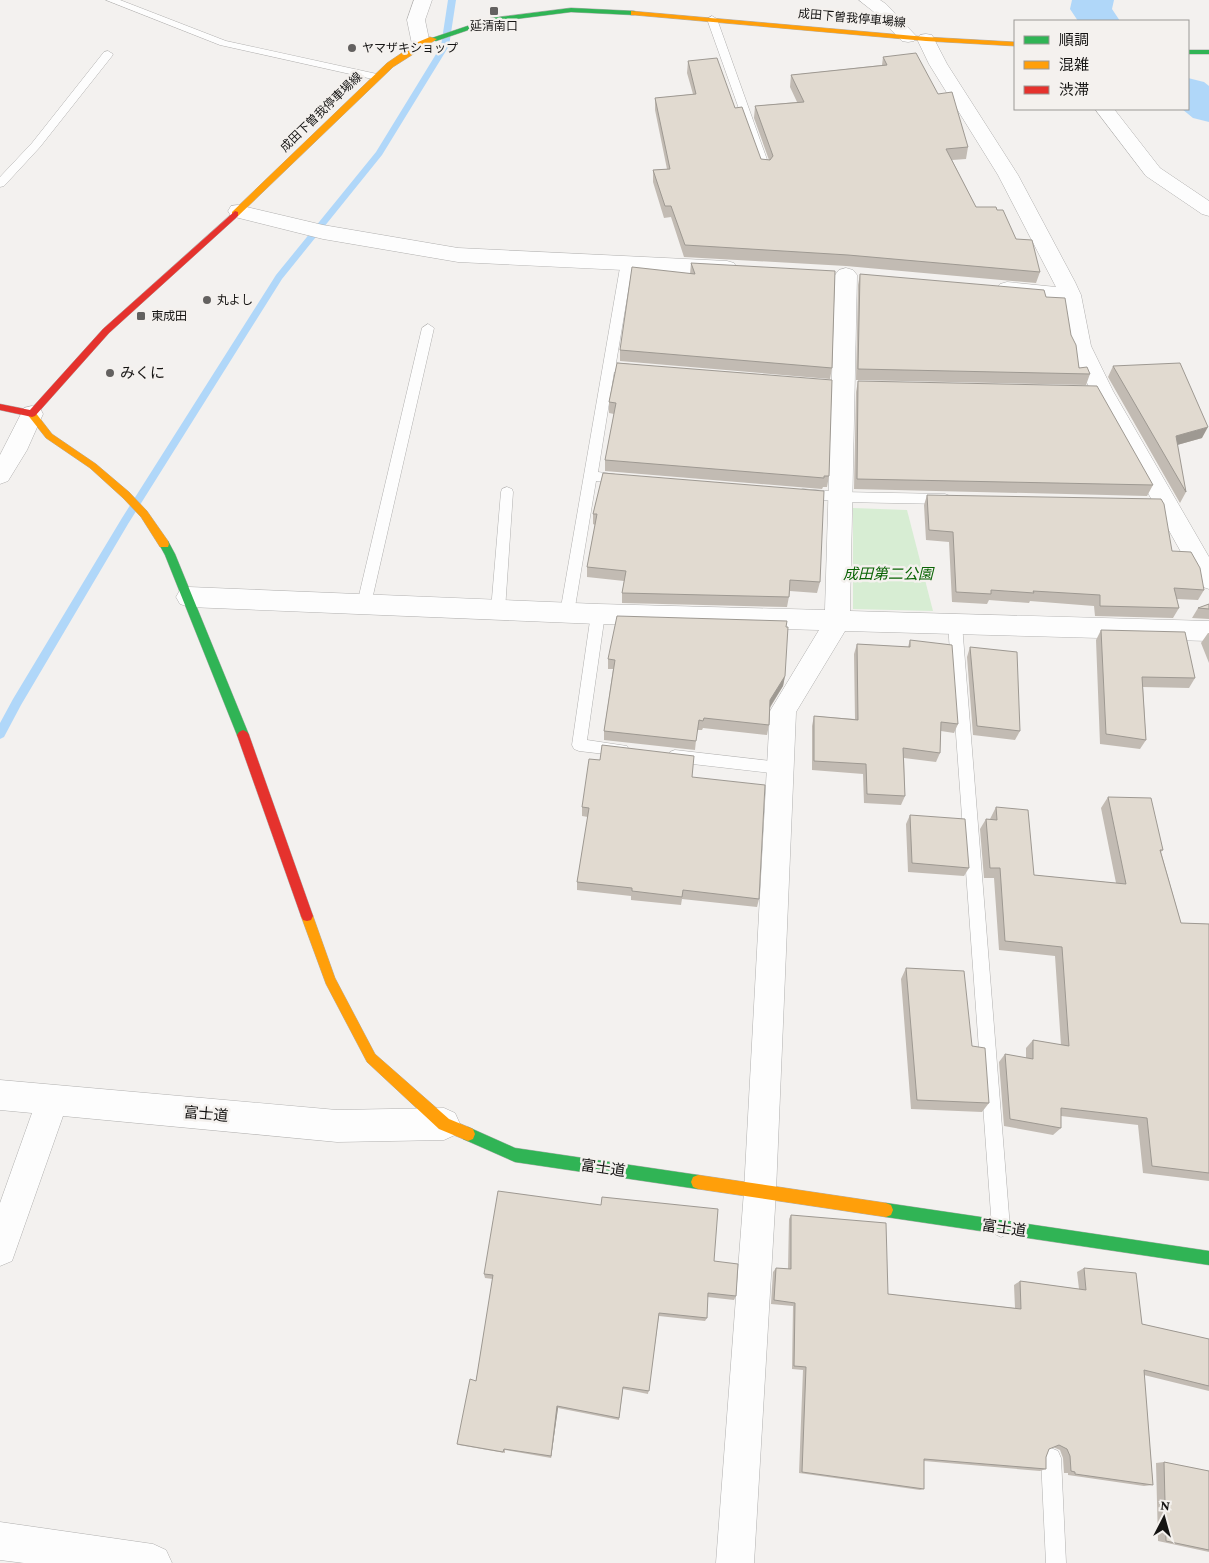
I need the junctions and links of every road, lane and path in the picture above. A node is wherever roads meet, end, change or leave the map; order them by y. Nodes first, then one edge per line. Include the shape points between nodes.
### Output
1 (111, 0) edge
2 (423, 0) edge
3 (868, 0) edge
4 (712, 19) junction
5 (917, 38) junction
6 (421, 44) junction
7 (1014, 44) edge
8 (1189, 52) edge
9 (1209, 52) edge
10 (108, 54) dead end
11 (377, 77) junction
12 (1105, 110) edge
13 (765, 168) edge
14 (0, 184) edge
15 (1209, 210) edge
16 (238, 211) junction
17 (627, 262) junction
18 (746, 269) edge
19 (846, 275) dead end
20 (992, 288) edge
21 (1070, 295) junction
22 (428, 328) dead end
23 (609, 367) junction
24 (648, 370) edge
25 (0, 407) edge
26 (32, 414) junction
27 (0, 475) edge
28 (590, 476) junction
29 (638, 480) edge
30 (507, 492) dead end
31 (792, 493) edge
32 (841, 497) junction
33 (959, 499) edge
34 (1209, 579) edge
35 (189, 597) junction
36 (364, 604) junction
37 (498, 610) junction
38 (567, 613) junction
39 (598, 614) junction
40 (837, 622) junction
41 (955, 624) junction
42 (1209, 631) edge
43 (636, 752) edge
44 (665, 755) edge
45 (780, 768) junction
46 (0, 1096) edge
47 (53, 1100) junction
48 (444, 1124) junction
49 (760, 1191) junction
50 (1001, 1228) junction
51 (0, 1249) edge
52 (1209, 1258) edge
53 (1051, 1458) edge
54 (0, 1541) edge
55 (153, 1563) edge
56 (735, 1563) edge
57 (1056, 1563) edge

1 - 11 lane via 223,42
2 - 6 street via 416,20
3 - 5 street
4 - 5 main road, 成田下曽我停車場線
4 - 6 main road, 成田下曽我停車場線 via 571,10 510,17 460,29
4 - 13 lane
5 - 7 main road, 成田下曽我停車場線
5 - 21 street via 938,64 1008,176
6 - 11 main road, 成田下曽我停車場線
8 - 9 main road
10 - 14 lane via 36,145
11 - 16 main road, 成田下曽我停車場線
12 - 15 street via 1153,172
16 - 17 street via 316,230 458,255
16 - 26 main road, 成田下曽我停車場線 via 106,332
17 - 18 street
17 - 23 lane
19 - 32 street
20 - 21 street
21 - 34 street via 1080,346 1098,390 1156,503
22 - 36 lane
23 - 24 lane
23 - 28 lane
25 - 26 main road
26 - 27 street
26 - 35 main road via 49,436 93,466 144,514 170,554
28 - 29 lane
28 - 38 lane
30 - 37 lane
31 - 32 lane
32 - 33 lane
32 - 40 street
35 - 36 street
35 - 48 main road via 240,726 330,980 371,1058
36 - 37 street
37 - 38 street
38 - 39 street
39 - 40 street
39 - 43 lane via 578,745
40 - 41 street
40 - 45 street via 783,711
41 - 42 street
41 - 50 lane
44 - 45 lane
45 - 49 street
46 - 47 street, 富士道
47 - 48 street, 富士道 via 337,1126
47 - 51 street
48 - 49 main road, 富士道 via 515,1155
49 - 50 main road, 富士道
49 - 56 street
50 - 52 main road, 富士道
53 - 57 lane
54 - 55 street

